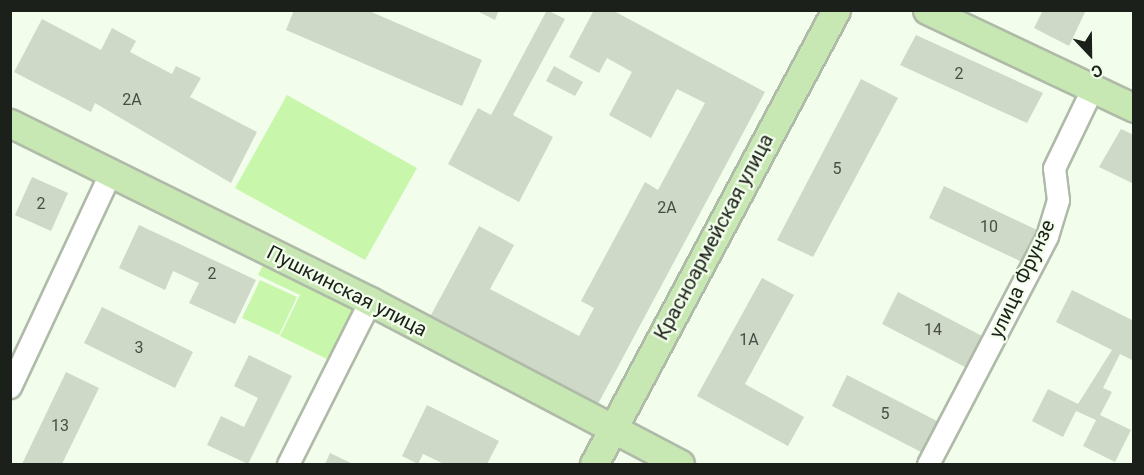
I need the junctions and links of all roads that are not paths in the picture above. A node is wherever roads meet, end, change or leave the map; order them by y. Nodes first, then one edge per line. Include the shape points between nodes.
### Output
1 (836, 10) edge
2 (927, 10) edge
3 (1092, 88) junction
4 (1134, 108) edge
5 (10, 123) edge
6 (110, 174) junction
7 (370, 301) junction
8 (10, 387) edge
9 (611, 430) junction
10 (288, 465) edge
11 (594, 465) edge
12 (680, 465) edge
13 (928, 465) edge

1 - 9 main road, Красноармейская улица
2 - 3 main road
3 - 4 main road
3 - 13 street, улица Фрунзе via 1054,168 1058,200 1047,236
5 - 6 main road, Пушкинская улица
6 - 7 main road, Пушкинская улица
6 - 8 street
7 - 9 main road, Пушкинская улица
7 - 10 street
9 - 11 main road, Красноармейская улица
9 - 12 main road, Пушкинская улица

